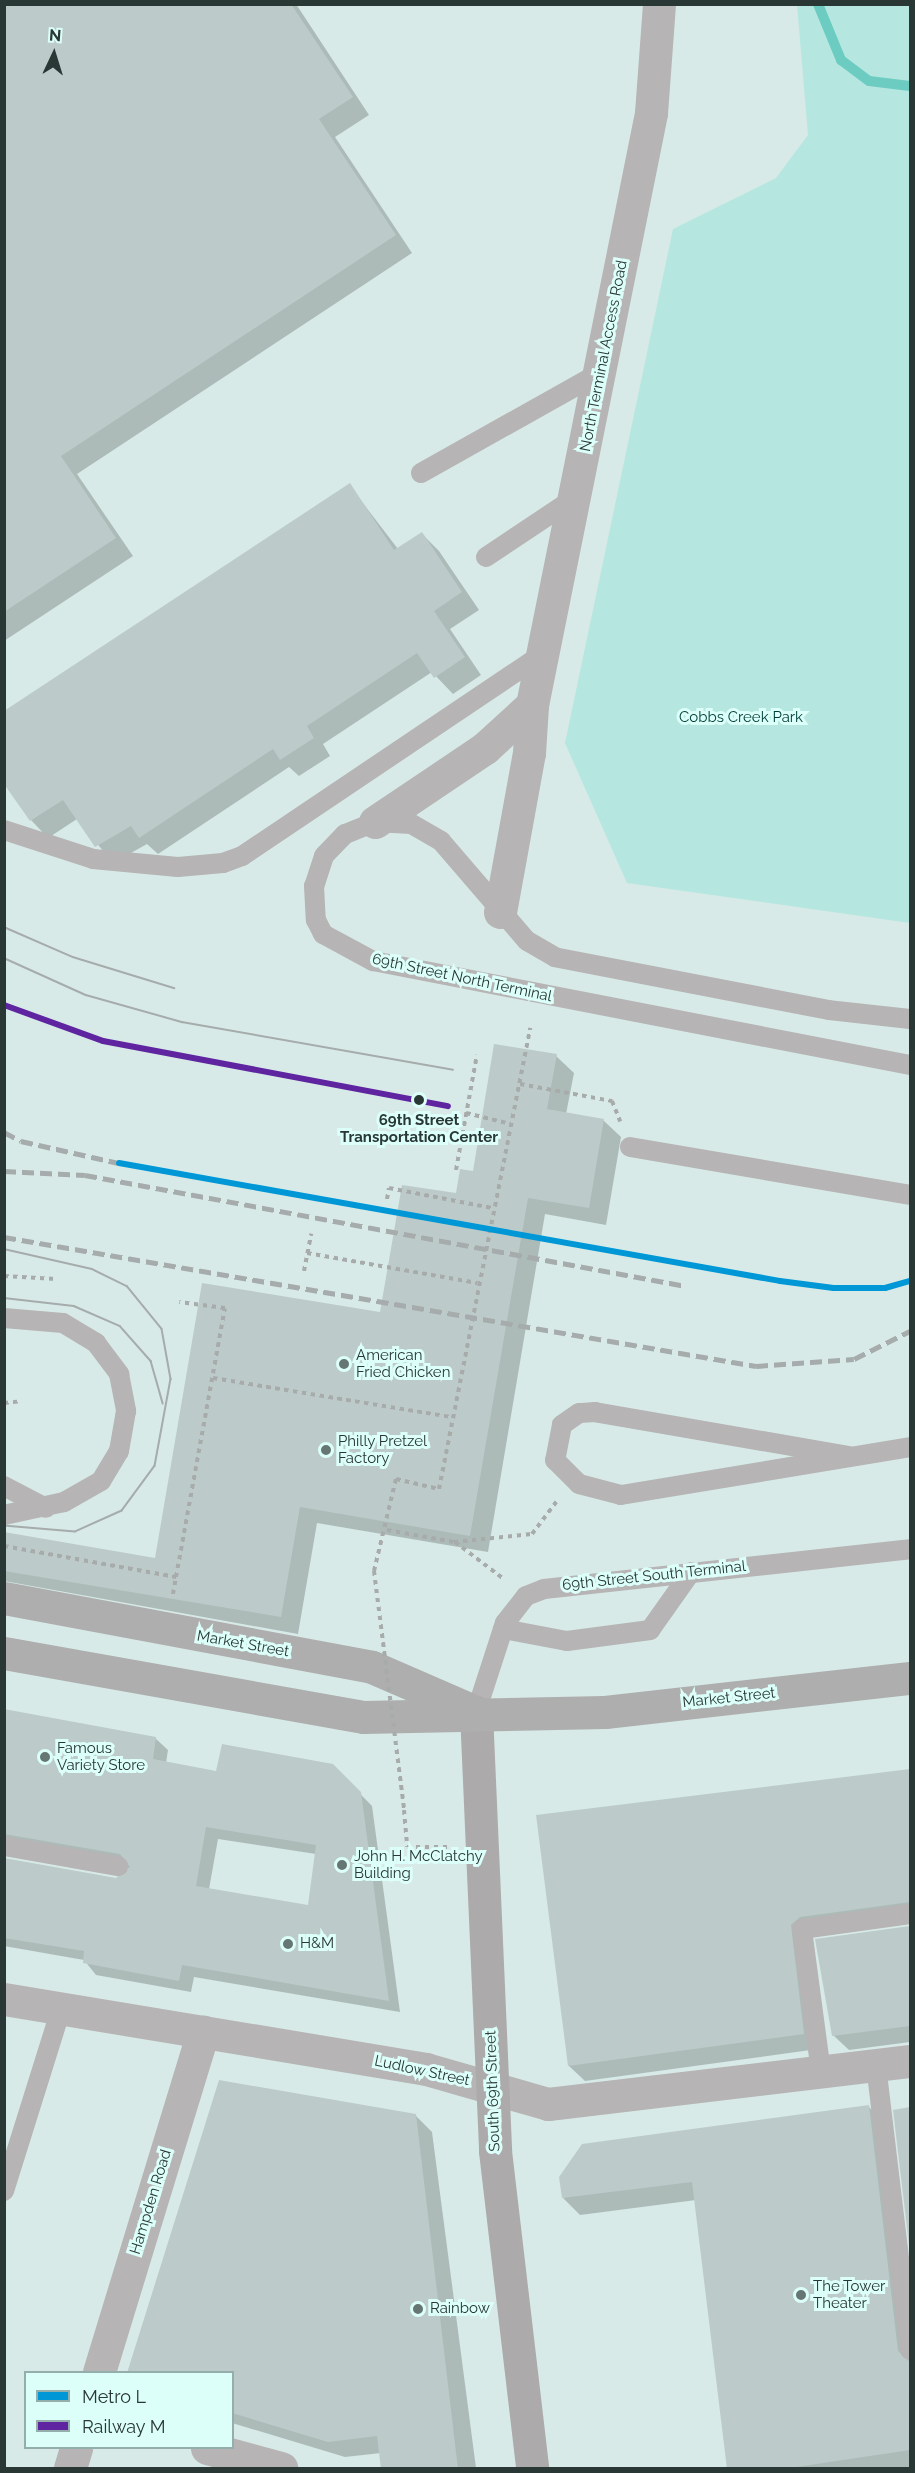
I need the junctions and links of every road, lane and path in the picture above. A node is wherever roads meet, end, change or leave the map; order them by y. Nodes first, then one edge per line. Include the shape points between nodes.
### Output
1 (659, 4) edge
2 (601, 372) junction
3 (422, 473) dead end
4 (576, 497) junction
5 (486, 557) dead end
6 (543, 654) junction
7 (532, 705) junction
8 (375, 822) junction
9 (4, 830) edge
10 (500, 912) junction
11 (910, 1019) edge
12 (530, 1028) dead end
13 (477, 1055) dead end
14 (910, 1065) edge
15 (520, 1084) junction
16 (466, 1113) junction
17 (511, 1124) junction
18 (630, 1147) joint
19 (456, 1170) dead end
20 (910, 1195) edge
21 (387, 1199) dead end
22 (492, 1208) junction
23 (311, 1234) dead end
24 (307, 1252) junction
25 (304, 1271) dead end
26 (4, 1276) edge
27 (56, 1279) dead end
28 (477, 1284) junction
29 (178, 1302) dead end
30 (4, 1318) edge
31 (213, 1378) junction
32 (22, 1401) dead end
33 (4, 1403) edge
34 (452, 1417) junction
35 (910, 1447) edge
36 (849, 1456) junction
37 (573, 1480) junction
38 (4, 1486) edge
39 (46, 1508) junction
40 (4, 1515) edge
41 (387, 1530) junction
42 (454, 1542) junction
43 (4, 1546) edge
44 (910, 1549) edge
45 (691, 1572) junction
46 (526, 1596) junction
47 (4, 1598) edge
48 (503, 1629) junction
49 (4, 1653) edge
50 (910, 1678) edge
51 (476, 1712) junction
52 (4, 1846) edge
53 (407, 1847) dead end
54 (118, 1866) dead end
55 (910, 1914) edge
56 (4, 1999) edge
57 (61, 2009) junction
58 (203, 2032) junction
59 (910, 2061) edge
60 (876, 2065) junction
61 (821, 2072) junction
62 (492, 2088) junction
63 (4, 2191) edge
64 (910, 2350) edge
65 (100, 2371) edge
66 (76, 2449) edge
67 (208, 2455) edge
68 (70, 2469) edge
69 (281, 2469) edge
70 (532, 2469) edge

1 - 2 street, North Terminal Access Road via 651,113
2 - 3 lane
2 - 4 street, North Terminal Access Road
4 - 5 lane
4 - 6 street, North Terminal Access Road
6 - 7 street, North Terminal Access Road
6 - 9 lane via 242,856 223,863 178,867 93,858
7 - 8 street via 485,748
7 - 10 street, North Terminal Access Road via 530,753
8 - 10 lane via 411,824 441,841
8 - 14 lane, 69th Street North Terminal via 332,844 314,886 316,920 323,934 353,954 393,966
10 - 11 lane via 542,951 585,965 829,1010
12 - 15 path
13 - 16 path
15 - 17 path
15 - 18 path via 612,1101
16 - 17 path
16 - 19 path
17 - 22 path
18 - 20 lane
21 - 22 path via 389,1188
22 - 28 path
23 - 24 path
24 - 25 path
24 - 28 path
26 - 27 path
28 - 34 path
29 - 31 path via 225,1308
30 - 39 lane via 42,1318 81,1331 110,1358 124,1393 124,1431 111,1469 88,1491
31 - 34 path
31 - 43 path via 176,1577
32 - 33 path
34 - 41 path via 439,1489 396,1479
35 - 36 lane
36 - 37 lane via 621,1495 599,1493
36 - 37 lane via 587,1413 562,1425 556,1439 555,1460
37 - 42 path via 532,1534
38 - 39 lane
39 - 40 lane
41 - 42 path
41 - 53 path, bridge via 374,1572
42 - 46 path
44 - 45 lane, 69th Street South Terminal
45 - 46 lane, 69th Street South Terminal via 565,1585
45 - 48 lane via 650,1630 567,1641
46 - 48 lane
47 - 51 main road, Market Street via 372,1668
48 - 51 lane
49 - 51 main road, Market Street via 363,1717
50 - 51 main road, Market Street via 605,1712
51 - 62 main road, South 69th Street
52 - 54 lane
55 - 61 lane via 802,1929
56 - 57 street, Ludlow Street
57 - 58 street, Ludlow Street
57 - 63 lane
58 - 62 street, Ludlow Street via 426,2069
58 - 65 street, Hampden Road
59 - 60 street, Ludlow Street
60 - 61 street, Ludlow Street
60 - 64 lane
61 - 62 street, Ludlow Street via 548,2104
62 - 70 main road, South 69th Street
66 - 68 street
67 - 69 street

